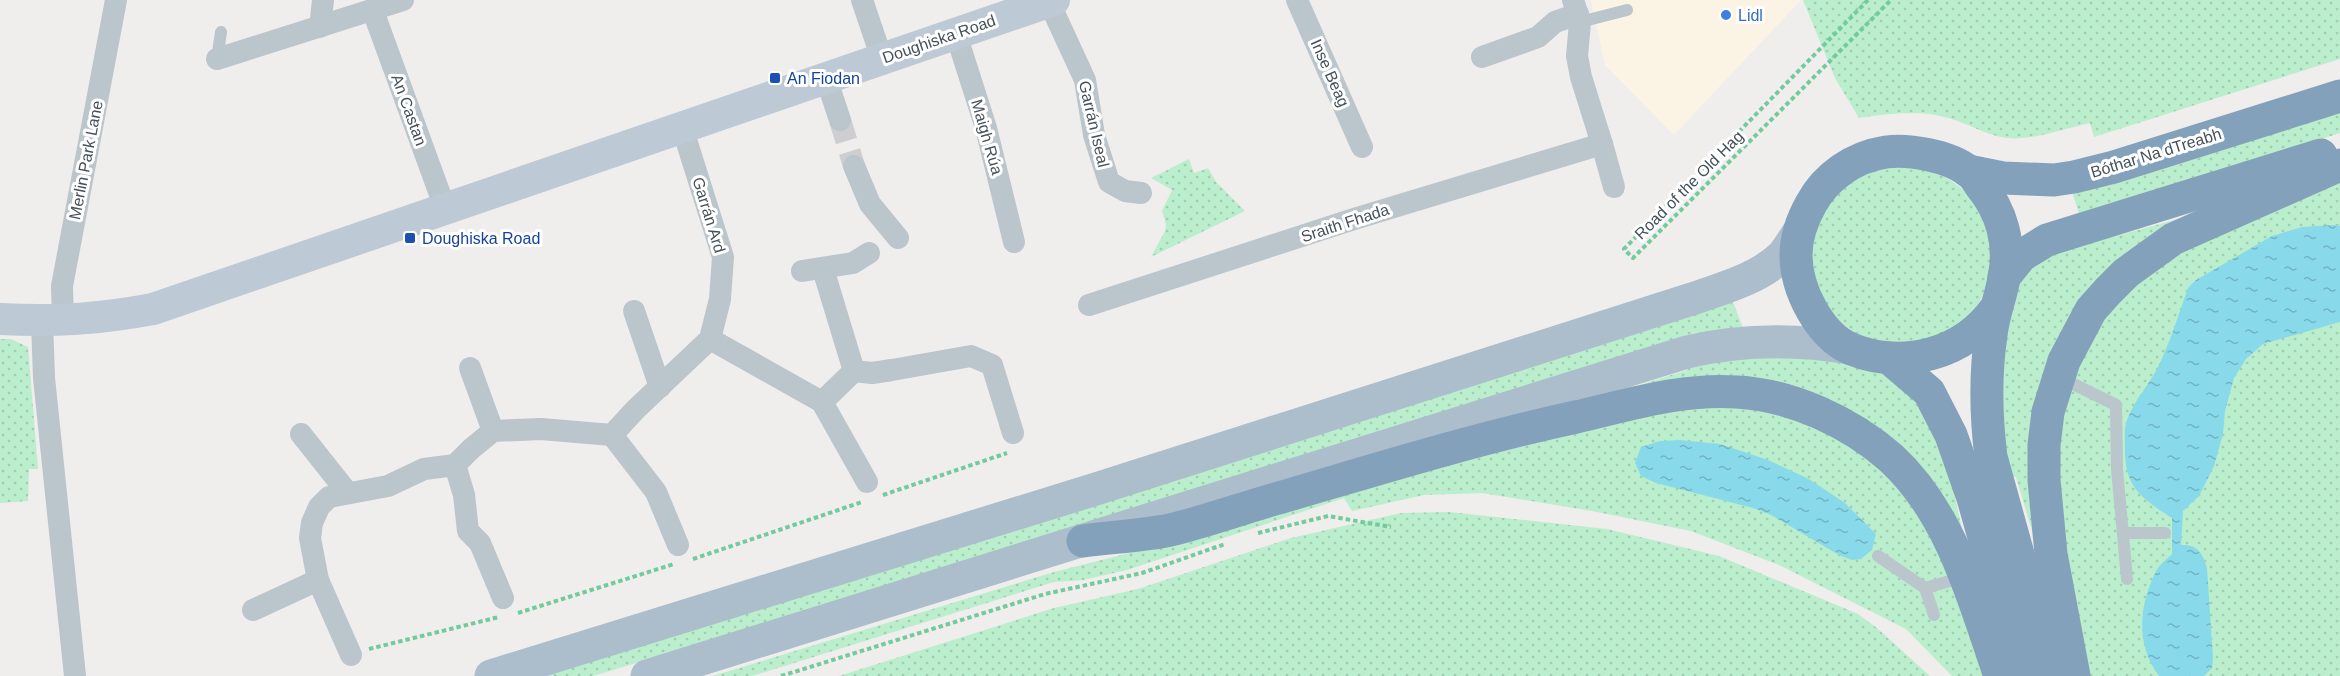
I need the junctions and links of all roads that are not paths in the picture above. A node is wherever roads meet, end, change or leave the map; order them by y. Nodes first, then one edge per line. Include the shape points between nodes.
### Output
1 (116, 0) edge
2 (323, 0) edge
3 (403, 0) edge
4 (862, 0) edge
5 (1297, 0) edge
6 (1052, 1) edge
7 (1627, 10) dead end
8 (373, 11) junction
9 (1577, 12) edge
10 (320, 27) junction
11 (221, 32) dead end
12 (956, 33) junction
13 (1482, 57) dead end
14 (217, 59) joint
15 (882, 59) junction
16 (826, 78) junction
17 (2340, 96) edge
18 (840, 120) tunnel mouth
19 (682, 127) junction
20 (1602, 144) junction
21 (1362, 147) dead end
22 (2340, 150) edge
23 (2340, 165) edge
24 (854, 166) tunnel mouth
25 (1968, 171) junction
26 (1614, 188) dead end
27 (1141, 193) dead end
28 (445, 208) junction
29 (1798, 233) junction
30 (898, 238) dead end
31 (1014, 242) dead end
32 (869, 253) dead end
33 (2000, 292) junction
34 (1089, 305) dead end
35 (634, 311) dead end
36 (0, 319) edge
37 (53, 321) junction
38 (710, 339) junction
39 (1850, 348) junction
40 (1889, 358) junction
41 (470, 368) dead end
42 (854, 371) junction
43 (2058, 376) junction
44 (660, 387) junction
45 (822, 402) junction
46 (494, 431) junction
47 (1013, 433) dead end
48 (301, 434) dead end
49 (612, 435) junction
50 (455, 465) junction
51 (867, 482) dead end
52 (347, 492) junction
53 (2123, 533) junction
54 (2165, 533) dead end
55 (1083, 541) junction
56 (678, 545) dead end
57 (1878, 556) dead end
58 (1965, 577) junction
59 (2127, 579) dead end
60 (318, 580) junction
61 (1925, 588) junction
62 (503, 598) dead end
63 (253, 610) dead end
64 (1934, 615) dead end
65 (351, 655) dead end
66 (75, 676) edge
67 (491, 676) edge
68 (647, 676) edge
69 (2000, 676) edge
70 (2023, 676) edge
71 (2052, 676) edge
72 (2074, 676) edge

1 - 37 street, Merlin Park Lane
2 - 10 street
3 - 8 street
4 - 15 street
5 - 21 street, Inse Beag
6 - 12 street, Doughiska Road
6 - 27 street, Garrán Iseal via 1085,80 1094,135 1109,182 1125,191
7 - 9 lane
8 - 10 street
8 - 28 street, An Castan
9 - 13 street via 1555,22 1538,37
9 - 20 street via 1577,56
10 - 14 street
11 - 14 lane
12 - 15 street, Doughiska Road
12 - 31 street, Maigh Rúa via 986,128
15 - 16 street, Doughiska Road
16 - 18 street
16 - 19 street, Doughiska Road
17 - 25 highway, Bóthar Na dTreabh via 2074,177 2013,179
19 - 28 street, Doughiska Road
19 - 38 street, Garrán Ard via 723,256 720,299
20 - 26 street
20 - 34 street, Sraith Fhada
22 - 33 highway via 2047,240 2021,256
23 - 43 highway via 2173,238 2126,273 2091,310
24 - 30 street via 870,204
25 - 29 highway via 1912,151 1896,150 1860,158 1836,173 1816,194
25 - 33 highway via 1988,195 2004,233 2007,253
28 - 37 street, Doughiska Road via 153,309 104,318
29 - 39 highway via 1798,273 1810,307 1832,335
29 - 67 main road via 1782,256 1761,272 1708,294
32 - 42 street via 853,263 813,270
33 - 40 highway via 1987,320 1947,349 1912,359
33 - 71 highway via 1990,336 1987,399 1991,457
35 - 44 street
36 - 37 street, Doughiska Road
37 - 66 street, Merlin Park Lane via 44,378
38 - 44 street
38 - 45 street
39 - 40 highway
39 - 55 main road via 1782,341 1732,343 1687,352
40 - 70 highway via 1929,392 1951,435 1973,498
41 - 46 street
42 - 45 street
42 - 47 street via 872,373 970,356 983,360 992,364
43 - 53 lane via 2116,405
43 - 72 highway via 2048,412 2044,480 2051,554
44 - 49 street
45 - 51 street
46 - 49 street via 541,429
46 - 50 street
48 - 52 street
49 - 56 street via 656,492
50 - 52 street via 424,469 388,486
50 - 62 street via 464,495 468,531 480,543
52 - 60 street via 329,497 312,523 310,538
53 - 54 lane
53 - 59 lane
55 - 58 highway via 1168,530 1511,431 1681,394 1737,392 1779,399 1820,413 1855,432 1891,459 1918,489
55 - 68 main road
57 - 61 lane
58 - 61 lane
58 - 69 highway
60 - 63 street
60 - 65 street
61 - 64 lane

